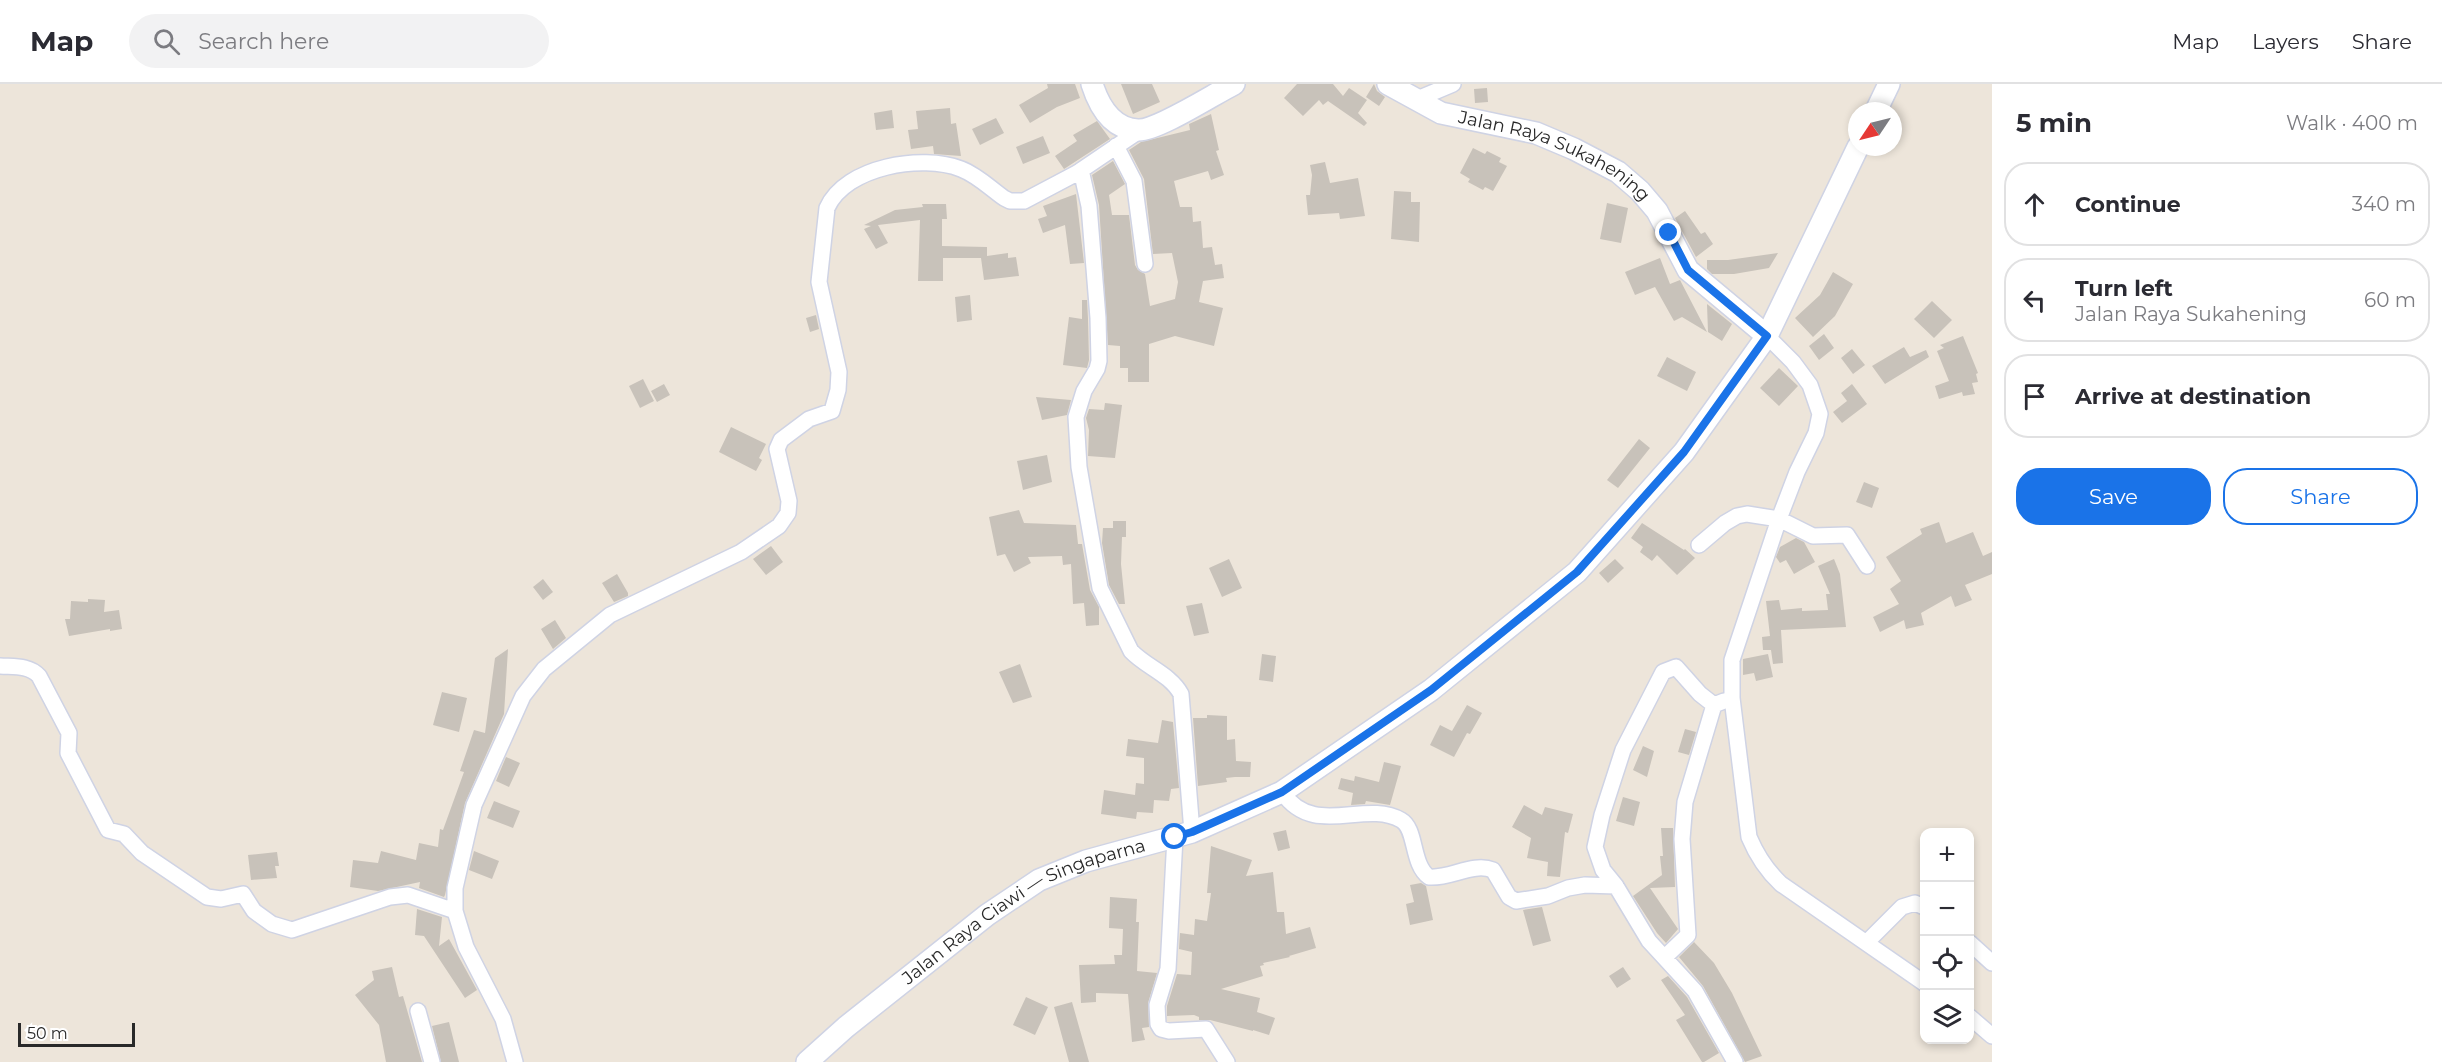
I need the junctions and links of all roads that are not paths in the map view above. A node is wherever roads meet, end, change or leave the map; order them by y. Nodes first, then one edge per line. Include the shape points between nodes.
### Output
1 (1092, 84) edge
2 (1234, 84) edge
3 (1388, 84) edge
4 (1454, 84) edge
5 (1889, 84) edge
6 (1415, 100) junction
7 (1880, 102) edge
8 (1139, 130) junction
9 (1116, 146) junction
10 (1854, 156) edge
11 (1082, 170) junction
12 (1145, 264) dead end
13 (1767, 336) junction
14 (1779, 519) junction
15 (1699, 545) dead end
16 (1867, 566) dead end
17 (0, 666) edge
18 (1732, 698) junction
19 (1714, 705) junction
20 (1282, 792) junction
21 (1184, 835) junction
22 (1616, 886) junction
23 (1920, 905) edge
24 (455, 911) junction
25 (1866, 943) junction
26 (1974, 947) edge
27 (1665, 957) junction
28 (1992, 963) edge
29 (1920, 980) edge
30 (418, 1011) dead end
31 (1974, 1020) edge
32 (1992, 1036) edge
33 (432, 1062) edge
34 (515, 1062) edge
35 (807, 1062) edge
36 (1227, 1062) edge
37 (1735, 1062) edge

1 - 8 main road via 1104,112 1115,122
2 - 8 main road
3 - 6 main road, Jalan Raya Sukahening
4 - 6 street
5 - 7 main road
6 - 13 main road, Jalan Raya Sukahening via 1449,115 1536,133 1618,172 1657,211 1688,270
8 - 9 street
9 - 11 street
9 - 12 street via 1134,181
10 - 13 main road, Jalan Raya Ciawi — Singaparna
11 - 21 street via 1089,206 1099,361 1076,417 1080,474 1101,591 1131,651 1172,681 1180,694
11 - 24 street via 1016,202 954,167 920,163 868,172 844,185 830,200 819,282 839,372 838,390 832,411 809,419 781,440 777,449 789,501 788,513 770,534 741,552 610,615 531,684 474,805 455,888
13 - 14 street via 1810,385 1820,414 1816,433
13 - 20 main road, Jalan Raya Ciawi — Singaparna via 1684,452 1577,572 1431,690
14 - 15 street via 1737,516
14 - 16 street via 1813,536 1847,535
14 - 18 street via 1732,660
17 - 24 street via 23,667 39,676 69,733 68,753 108,830 124,834 142,852 207,897 221,899 243,894 260,915 292,930 390,897 408,895
18 - 19 street
18 - 25 street via 1749,837 1757,856 1781,884
19 - 22 street via 1676,667 1663,672 1656,683 1623,750 1595,847 1603,870
19 - 27 street via 1685,802 1682,839 1688,935
20 - 21 main road, Jalan Raya Ciawi — Singaparna
20 - 22 street via 1295,808 1319,815 1400,819 1409,829 1422,870 1429,877 1489,868 1516,901 1585,885
21 - 35 main road, Jalan Raya Ciawi — Singaparna via 1086,861 1039,880 987,915
21 - 36 street via 1168,969 1157,1005 1158,1024 1169,1031 1206,1029
22 - 27 street via 1649,941
23 - 25 street via 1902,907
24 - 34 street via 466,947 503,1019
25 - 29 street
26 - 28 street
27 - 37 street via 1695,991
30 - 33 street
31 - 32 street

